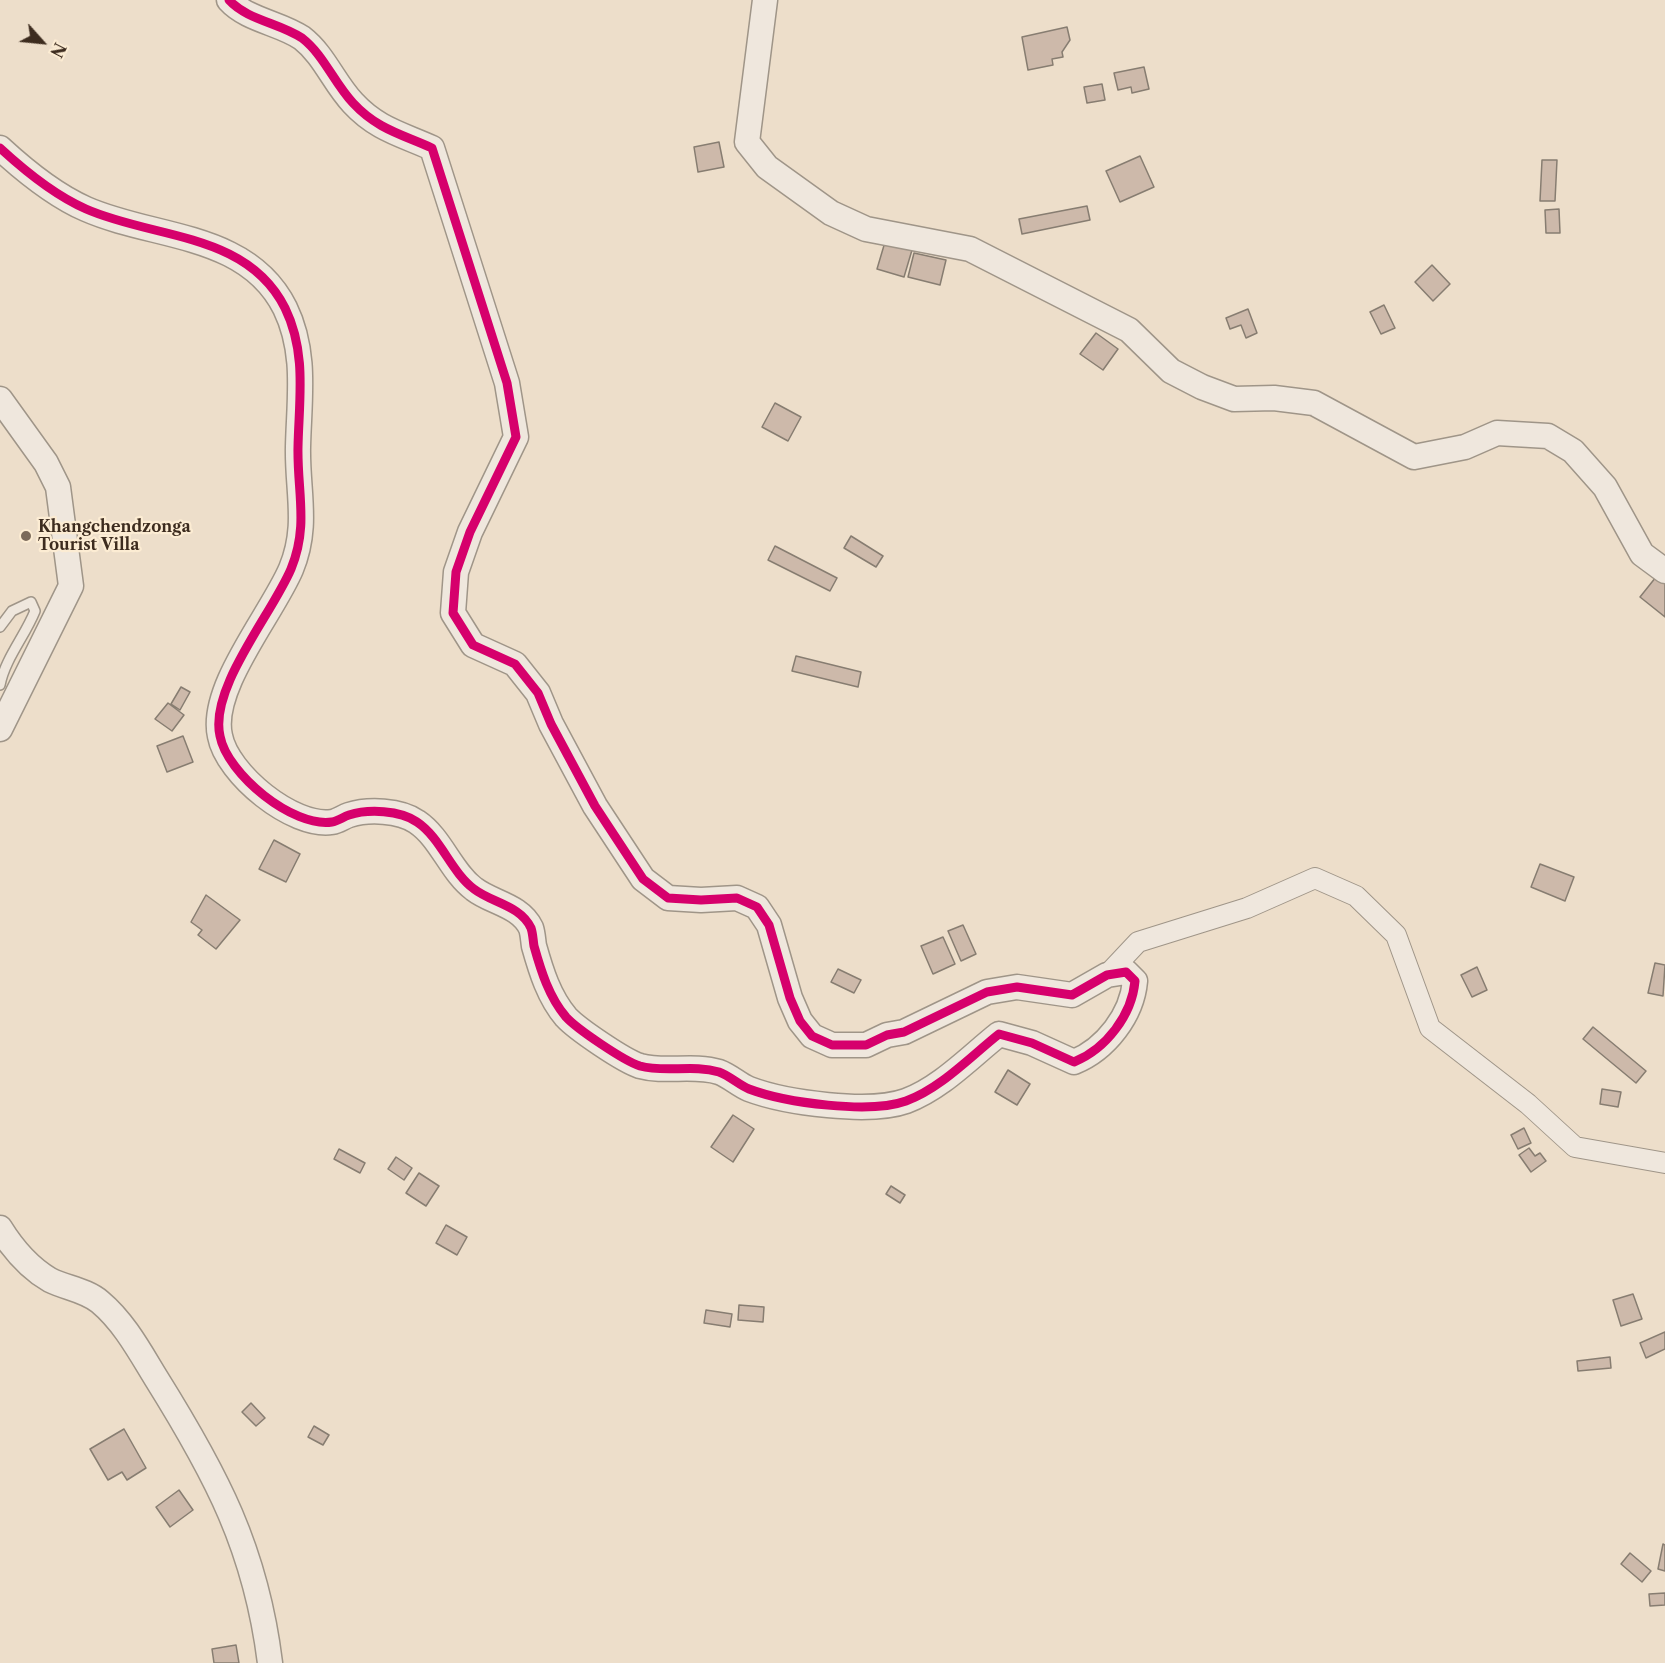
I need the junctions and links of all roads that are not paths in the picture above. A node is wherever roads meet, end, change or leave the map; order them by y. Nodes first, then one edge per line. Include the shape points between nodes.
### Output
1 (229, 0) edge
2 (765, 0) edge
3 (0, 148) edge
4 (0, 399) edge
5 (1665, 571) edge
6 (0, 627) edge
7 (4, 694) edge
8 (0, 729) edge
9 (1107, 975) junction
10 (1665, 1163) edge
11 (0, 1228) edge
12 (270, 1663) edge

1 - 9 street via 301,38 324,62 351,102 376,125 432,148 507,383 516,437 470,532 456,573 453,613 473,645 515,664 538,693 595,806 643,879 668,898 737,898 757,907 769,925 800,1021 812,1036 832,1045 866,1045 904,1032 987,992 1017,987 1072,994
2 - 5 street via 747,142 767,167 831,213 866,229 970,249 1128,330 1171,370 1202,387 1234,399 1314,403 1414,457 1465,447 1497,433 1548,435 1573,451 1605,487 1642,554
3 - 9 street via 59,195 88,210 191,238 241,259 284,306 299,347 302,534 291,569 232,676 218,714 220,740 248,784 272,801 315,820 332,822 370,811 403,815 420,823 474,890 514,910 530,926 554,1002 571,1022 638,1065 722,1073 746,1088 780,1098 818,1104 903,1102 931,1088 999,1034 1032,1043 1074,1062 1103,1044 1131,1005 1135,981 1126,972
4 - 7 street via 46,463 58,487 71,586
6 - 7 lane via 12,611 31,602 35,611 28,630 2,673
7 - 8 street
9 - 10 street via 1138,942 1247,908 1315,878 1356,896 1396,935 1430,1028 1528,1104 1575,1147
11 - 12 street via 23,1260 50,1280 99,1300 132,1340 160,1385 223,1492 250,1560

